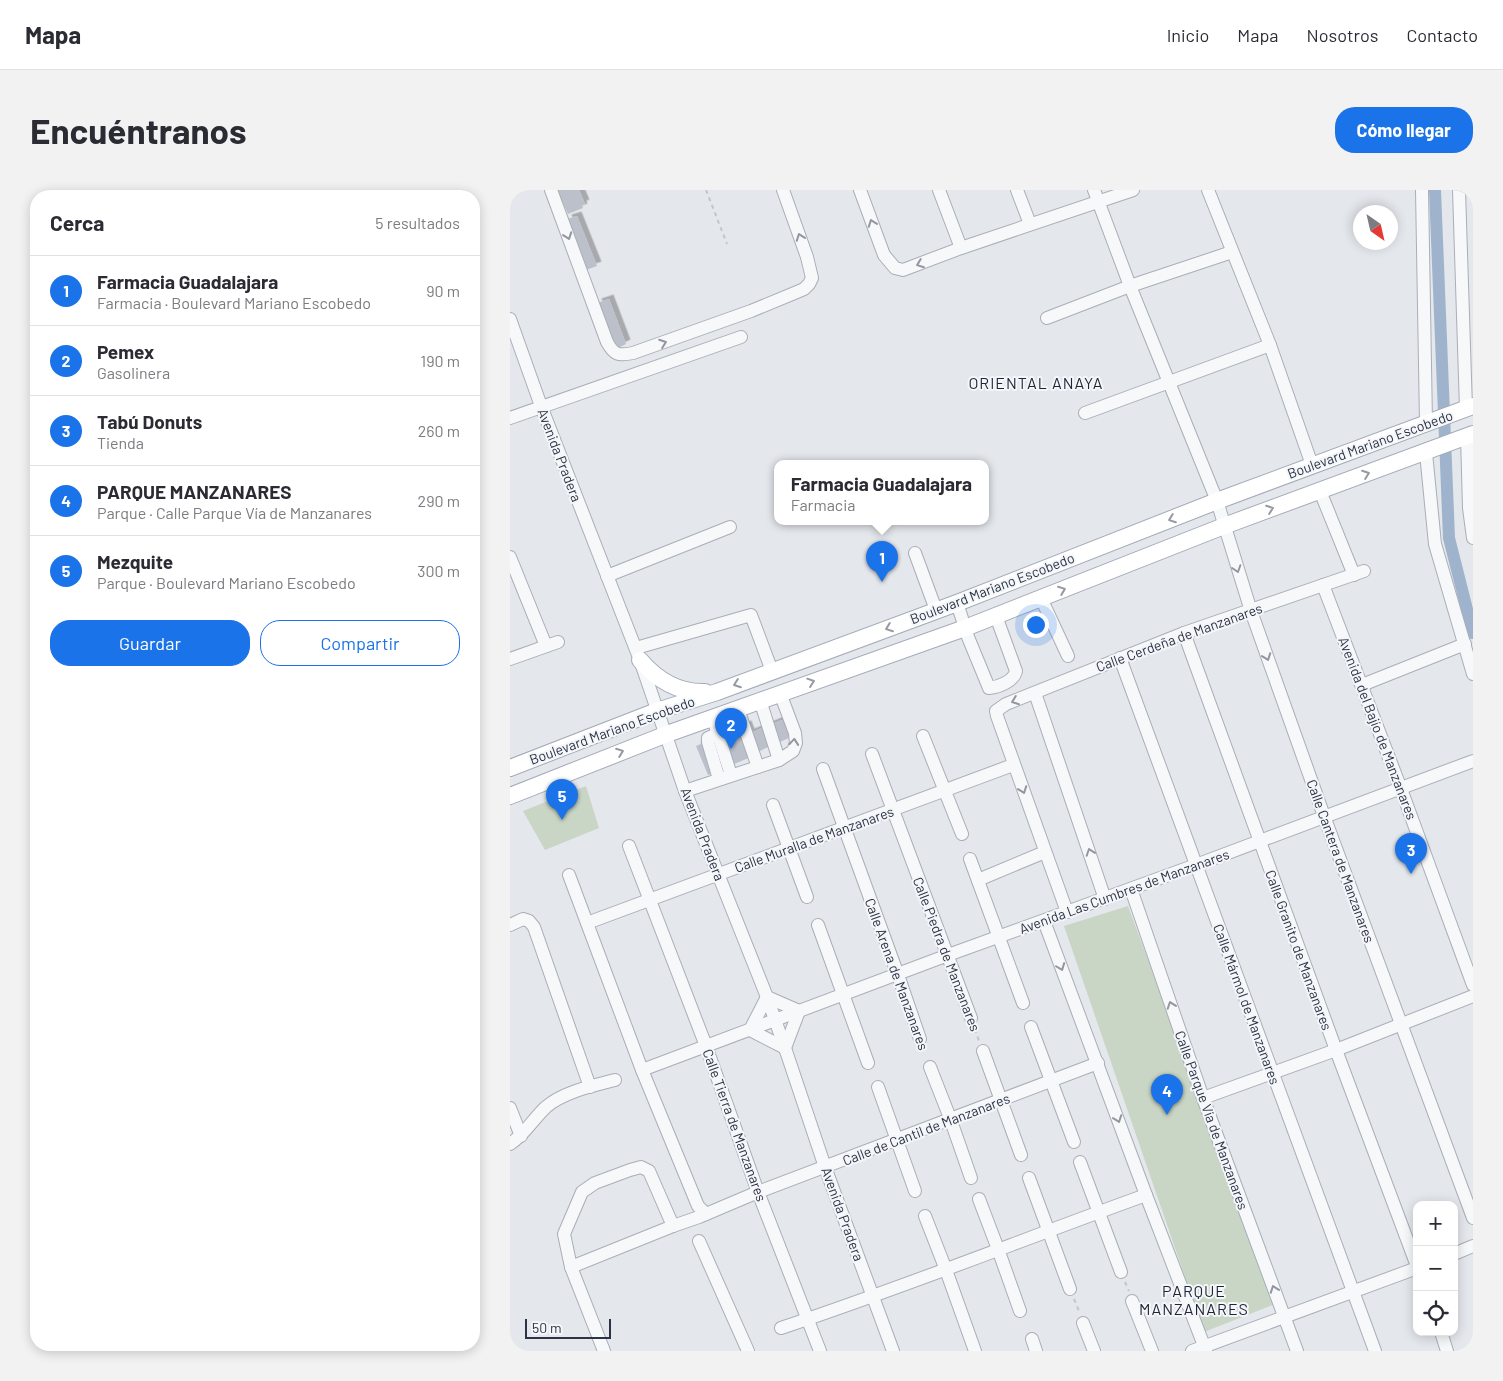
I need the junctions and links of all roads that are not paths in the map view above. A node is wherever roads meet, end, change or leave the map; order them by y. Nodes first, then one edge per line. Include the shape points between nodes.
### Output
1 (551, 190) edge
2 (783, 190) edge
3 (860, 190) edge
4 (939, 190) edge
5 (1017, 190) edge
6 (1133, 190) edge
7 (1208, 190) edge
8 (1422, 190) edge
9 (1459, 190) edge
10 (1096, 196) edge
11 (1030, 224) junction
12 (961, 248) junction
13 (1232, 252) junction
14 (1130, 286) junction
15 (1048, 318) dead end
16 (510, 319) edge
17 (741, 337) dead end
18 (1270, 345) junction
19 (1170, 383) junction
20 (541, 406) junction
21 (1466, 409) edge
22 (1085, 413) dead end
23 (510, 418) edge
24 (1429, 422) junction
25 (1466, 437) edge
26 (1430, 451) junction
27 (1312, 465) junction
28 (1320, 491) junction
29 (1217, 501) junction
30 (1224, 526) junction
31 (730, 527) dead end
32 (1473, 538) edge
33 (915, 553) dead end
34 (510, 557) edge
35 (607, 576) junction
36 (1323, 585) junction
37 (1041, 598) junction
38 (957, 603) junction
39 (936, 610) junction
40 (1251, 611) junction
41 (996, 616) junction
42 (966, 628) junction
43 (1184, 633) junction
44 (1465, 644) junction
45 (638, 654) junction
46 (1068, 656) dead end
47 (1120, 658) junction
48 (510, 659) edge
49 (772, 672) junction
50 (1473, 674) edge
51 (1362, 685) junction
52 (717, 692) junction
53 (780, 693) junction
54 (1035, 693) junction
55 (760, 700) junction
56 (657, 710) junction
57 (740, 716) junction
58 (715, 726) junction
59 (666, 734) junction
60 (923, 736) dead end
61 (872, 754) dead end
62 (779, 760) junction
63 (1473, 761) edge
64 (1013, 765) junction
65 (758, 767) junction
66 (510, 768) edge
67 (823, 768) dead end
68 (725, 777) junction
69 (1401, 788) junction
70 (686, 791) junction
71 (945, 791) junction
72 (510, 796) edge
73 (773, 805) dead end
74 (892, 810) junction
75 (1324, 816) junction
76 (844, 828) junction
77 (962, 834) dead end
78 (1260, 841) junction
79 (629, 846) dead end
80 (789, 848) junction
81 (1045, 852) junction
82 (970, 859) dead end
83 (1196, 865) junction
84 (718, 874) junction
85 (569, 875) dead end
86 (978, 880) junction
87 (1131, 889) junction
88 (807, 897) dead end
89 (1105, 899) junction
90 (650, 900) junction
91 (1067, 912) junction
92 (1044, 921) junction
93 (587, 923) junction
94 (510, 925) edge
95 (818, 925) dead end
96 (998, 938) junction
97 (948, 955) junction
98 (898, 975) junction
99 (1473, 985) edge
100 (843, 995) junction
101 (1473, 996) edge
102 (766, 997) junction
103 (1023, 1003) dead end
104 (799, 1011) junction
105 (971, 1018) road end
106 (775, 1021) junction
107 (1401, 1025) junction
108 (1031, 1027) dead end
109 (750, 1030) junction
110 (920, 1039) dead end
111 (706, 1046) junction
112 (785, 1048) junction
113 (983, 1050) road end
114 (1336, 1050) junction
115 (868, 1063) dead end
116 (1098, 1063) junction
117 (930, 1067) dead end
118 (642, 1070) junction
119 (1272, 1072) junction
120 (615, 1080) dead end
121 (1051, 1081) junction
122 (590, 1087) junction
123 (878, 1087) dead end
124 (1203, 1098) junction
125 (1001, 1100) junction
126 (510, 1108) edge
127 (950, 1118) junction
128 (521, 1136) junction
129 (897, 1139) junction
130 (1074, 1142) dead end
131 (510, 1144) edge
132 (1021, 1155) dead end
133 (1080, 1162) dead end
134 (825, 1167) junction
135 (971, 1178) dead end
136 (1029, 1178) dead end
137 (915, 1191) dead end
138 (758, 1192) junction
139 (1146, 1195) junction
140 (979, 1199) dead end
141 (1098, 1212) junction
142 (703, 1215) junction
143 (925, 1216) dead end
144 (1473, 1218) edge
145 (673, 1226) junction
146 (1048, 1230) junction
147 (699, 1241) dead end
148 (1473, 1246) edge
149 (998, 1249) junction
150 (1458, 1252) edge
151 (1413, 1256) edge
152 (571, 1267) junction
153 (1413, 1269) edge
154 (946, 1270) junction
155 (1121, 1272) road end
156 (1070, 1289) road end
157 (1354, 1292) junction
158 (872, 1295) junction
159 (1132, 1301) road end
160 (1020, 1311) dead end
161 (1284, 1317) junction
162 (808, 1319) junction
163 (1083, 1323) road end
164 (781, 1328) dead end
165 (1442, 1336) edge
166 (1201, 1350) edge
167 (604, 1351) edge
168 (748, 1351) edge
169 (820, 1351) edge
170 (893, 1351) edge
171 (974, 1351) edge
172 (1094, 1351) edge
173 (1152, 1351) edge
174 (1297, 1351) edge
175 (1375, 1351) edge
176 (1447, 1351) edge

1 -> 2 street via 604,336 611,350 624,355 742,314 804,289 809,284 812,278 809,263
12 -> 3 street via 902,270 895,268 884,255
4 - 12 street
5 - 11 street
6 - 10 street
7 - 13 street
8 - 24 street
9 - 21 street
10 - 11 street
10 - 14 street, Calle Cantera de Manzanares
11 - 12 street
13 - 14 street
13 - 18 street
14 - 15 street
14 - 19 street, Calle Cantera de Manzanares
16 - 20 street, Avenida Pradera
17 - 20 street
18 - 19 street
18 - 27 street
19 - 22 street
19 - 29 street, Calle Cantera de Manzanares
20 - 23 street
20 - 35 street, Avenida Pradera
21 - 24 main road, Boulevard Mariano Escobedo
24 - 27 main road, Boulevard Mariano Escobedo
25 - 26 main road, Boulevard Mariano Escobedo
25 - 32 street
28 -> 26 main road, Boulevard Mariano Escobedo
26 - 44 street via 1434,544
27 - 29 main road, Boulevard Mariano Escobedo
30 -> 28 main road, Boulevard Mariano Escobedo
28 - 36 street, Calle Cerdeña de Manzanares via 1359,573
29 - 30 street, Calle Cantera de Manzanares
29 -> 38 main road, Boulevard Mariano Escobedo
37 -> 30 main road, Boulevard Mariano Escobedo
30 -> 40 street, Calle Cantera de Manzanares
31 - 35 street
33 - 39 street
34 - 48 street via 552,644
35 - 45 street, Avenida Pradera
36 - 40 street, Calle Cerdeña de Manzanares
36 - 51 street, Avenida del Bajío de Manzanares
37 - 41 main road, Boulevard Mariano Escobedo
37 - 46 street
38 - 39 main road, Boulevard Mariano Escobedo
38 - 42 street
39 -> 49 main road, Boulevard Mariano Escobedo
40 - 43 street, Calle Cerdeña de Manzanares
40 -> 75 street, Calle Cantera de Manzanares
41 - 42 main road, Boulevard Mariano Escobedo
41 - 42 street via 1016,672 1013,679 993,688 987,684
53 -> 42 main road, Boulevard Mariano Escobedo
43 - 47 street, Calle Cerdeña de Manzanares
43 - 78 street, Calle Granito de Manzanares
44 - 50 street
44 - 51 street
45 - 49 street via 749,615
45 - 52 main road via 655,675 682,690
45 - 56 street, Avenida Pradera
47 - 54 street, Calle Cerdeña de Manzanares
47 - 83 street, Calle Mármol de Manzanares
49 -> 52 main road, Boulevard Mariano Escobedo
51 - 69 street, Avenida del Bajío de Manzanares
52 - 56 main road, Boulevard Mariano Escobedo
53 - 55 main road, Boulevard Mariano Escobedo
62 -> 53 street via 793,751 796,743
54 -> 64 street, Calle Cerdeña de Manzanares via 996,711
89 -> 54 street
55 - 57 main road, Boulevard Mariano Escobedo
55 - 62 street
56 - 59 street, Avenida Pradera
56 - 66 main road, Boulevard Mariano Escobedo
57 - 58 main road, Boulevard Mariano Escobedo
57 - 65 street
58 - 59 main road, Boulevard Mariano Escobedo
58 - 68 street
59 - 70 street, Avenida Pradera
72 -> 59 main road, Boulevard Mariano Escobedo
60 - 71 street
61 - 74 street, Calle Piedra de Manzanares
62 - 65 street
63 - 69 street, Avenida Las Cumbres de Manzanares
64 - 71 street, Calle Muralla de Manzanares
64 -> 81 street
65 - 68 street
67 - 76 street, Calle Arena de Manzanares
68 - 70 street
69 - 75 street, Avenida Las Cumbres de Manzanares
69 - 99 street, Avenida del Bajío de Manzanares
70 - 84 street, Avenida Pradera
71 - 74 street, Calle Muralla de Manzanares
71 - 77 street
73 - 80 street
74 - 76 street, Calle Muralla de Manzanares
74 - 97 street, Calle Piedra de Manzanares
75 - 78 street, Avenida Las Cumbres de Manzanares
75 - 107 street, Calle Cantera de Manzanares
76 - 80 street, Calle Muralla de Manzanares
76 - 98 street, Calle Arena de Manzanares
78 - 83 street, Avenida Las Cumbres de Manzanares
78 - 114 street, Calle Granito de Manzanares
79 - 90 street, Calle Tierra de Manzanares
80 - 84 street, Calle Muralla de Manzanares
80 - 88 street
81 - 86 street
81 - 91 street
82 - 86 street
83 - 87 street, Avenida Las Cumbres de Manzanares
83 - 119 street, Calle Mármol de Manzanares
84 - 90 street, Calle Muralla de Manzanares
84 - 102 street, Avenida Pradera
85 - 93 street
86 - 96 street
87 - 89 street, Avenida Las Cumbres de Manzanares
124 -> 87 street, Calle Parque Vía de Manzanares
89 - 91 street, Avenida Las Cumbres de Manzanares
90 - 93 street, Calle Muralla de Manzanares
90 - 111 street, Calle Tierra de Manzanares
91 - 92 street, Avenida Las Cumbres de Manzanares
92 - 96 street, Avenida Las Cumbres de Manzanares
92 -> 116 street
93 - 118 street
94 - 122 street via 523,919 534,927
95 - 100 street
96 - 97 street, Avenida Las Cumbres de Manzanares
96 - 103 street
97 - 98 street, Avenida Las Cumbres de Manzanares
97 - 105 street, Calle Piedra de Manzanares
98 - 100 street, Avenida Las Cumbres de Manzanares
98 - 110 street, Calle Arena de Manzanares
100 - 104 street, Avenida Las Cumbres de Manzanares
100 - 115 street
101 - 107 street
102 - 104 street
102 - 106 street, Avenida Pradera
102 - 109 street
104 - 106 street, Avenida Las Cumbres de Manzanares
104 - 112 street
106 - 109 street, Avenida Las Cumbres de Manzanares
106 - 112 street, Avenida Pradera
107 - 114 street
107 - 144 street, Calle Cantera de Manzanares
108 - 121 street
109 - 111 street, Avenida Las Cumbres de Manzanares
109 - 112 street
111 - 118 street, Avenida Las Cumbres de Manzanares
111 - 138 street, Calle Tierra de Manzanares
112 - 134 street, Avenida Pradera
113 - 125 street
114 - 119 street
114 - 151 street, Calle Granito de Manzanares
116 - 121 street, Calle de Cantil de Manzanares
116 -> 139 street
117 - 127 street, Calle Arena de Manzanares
118 - 142 street
119 - 124 street
119 - 157 street, Calle Mármol de Manzanares
120 - 122 street
121 - 125 street, Calle de Cantil de Manzanares
121 - 130 street
122 - 128 street via 546,1107
123 - 129 street
161 -> 124 street, Calle Parque Vía de Manzanares
125 - 127 street, Calle de Cantil de Manzanares
125 - 132 street
126 - 128 street
127 - 129 street, Calle de Cantil de Manzanares
127 - 135 street, Calle Arena de Manzanares
128 - 131 street
129 - 134 street, Calle de Cantil de Manzanares
129 - 137 street
133 - 141 street
134 - 138 street, Calle de Cantil de Manzanares
134 - 158 street, Avenida Pradera
136 - 146 street
138 - 142 street, Calle de Cantil de Manzanares
138 - 162 street, Calle Tierra de Manzanares
139 - 141 street
139 - 166 street
140 - 149 street
141 - 146 street
141 - 155 street
142 - 145 street, Calle de Cantil de Manzanares
143 - 154 street
145 - 152 street, Calle de Cantil de Manzanares
145 - 152 street via 649,1171 641,1167 595,1183 582,1192 564,1234
146 - 149 street
146 - 156 street
147 - 168 street
148 - 150 street
149 - 154 street
149 - 160 street
152 - 167 street
153 - 157 street
154 - 158 street
154 - 171 street
157 - 161 street
157 - 175 street, Calle Mármol de Manzanares
158 - 162 street
158 - 170 street, Avenida Pradera
159 - 173 street
161 - 166 street
161 - 174 street, Calle Parque Vía de Manzanares
162 - 164 street
162 - 169 street, Calle Tierra de Manzanares
163 - 172 street
165 - 176 street

